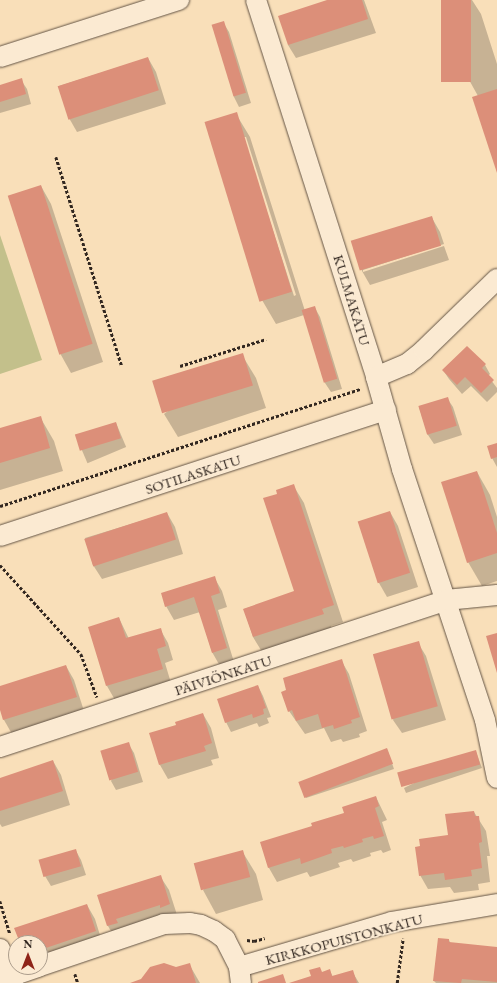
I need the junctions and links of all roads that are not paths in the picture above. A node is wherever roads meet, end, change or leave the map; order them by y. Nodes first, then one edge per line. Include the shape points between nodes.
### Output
1 (179, 0) edge
2 (256, 0) edge
3 (0, 57) edge
4 (497, 279) edge
5 (370, 382) junction
6 (386, 410) junction
7 (0, 536) edge
8 (497, 595) edge
9 (446, 600) junction
10 (0, 747) edge
11 (497, 778) edge
12 (497, 904) edge
13 (6, 943) edge
14 (48, 964) edge
15 (19, 975) edge
16 (240, 975) edge
17 (7, 980) edge

1 - 3 street
2 - 5 street, KULMAKATU
4 - 5 street via 407,364
5 - 6 street, KULMAKATU
6 - 7 street, SOTILASKATU
6 - 9 street, KULMAKATU via 402,469
8 - 9 street, PÄIVIÖNKATU
9 - 10 street, PÄIVIÖNKATU
9 - 11 street, KULMAKATU via 485,720
12 - 16 street, KIRKKOPUISTONKATU via 392,922
13 - 17 street
14 - 16 street, KIRKKOPUISTONKATU via 158,926 177,923 201,925 214,930 225,939
15 - 17 street, KIRKKOPUISTONKATU

